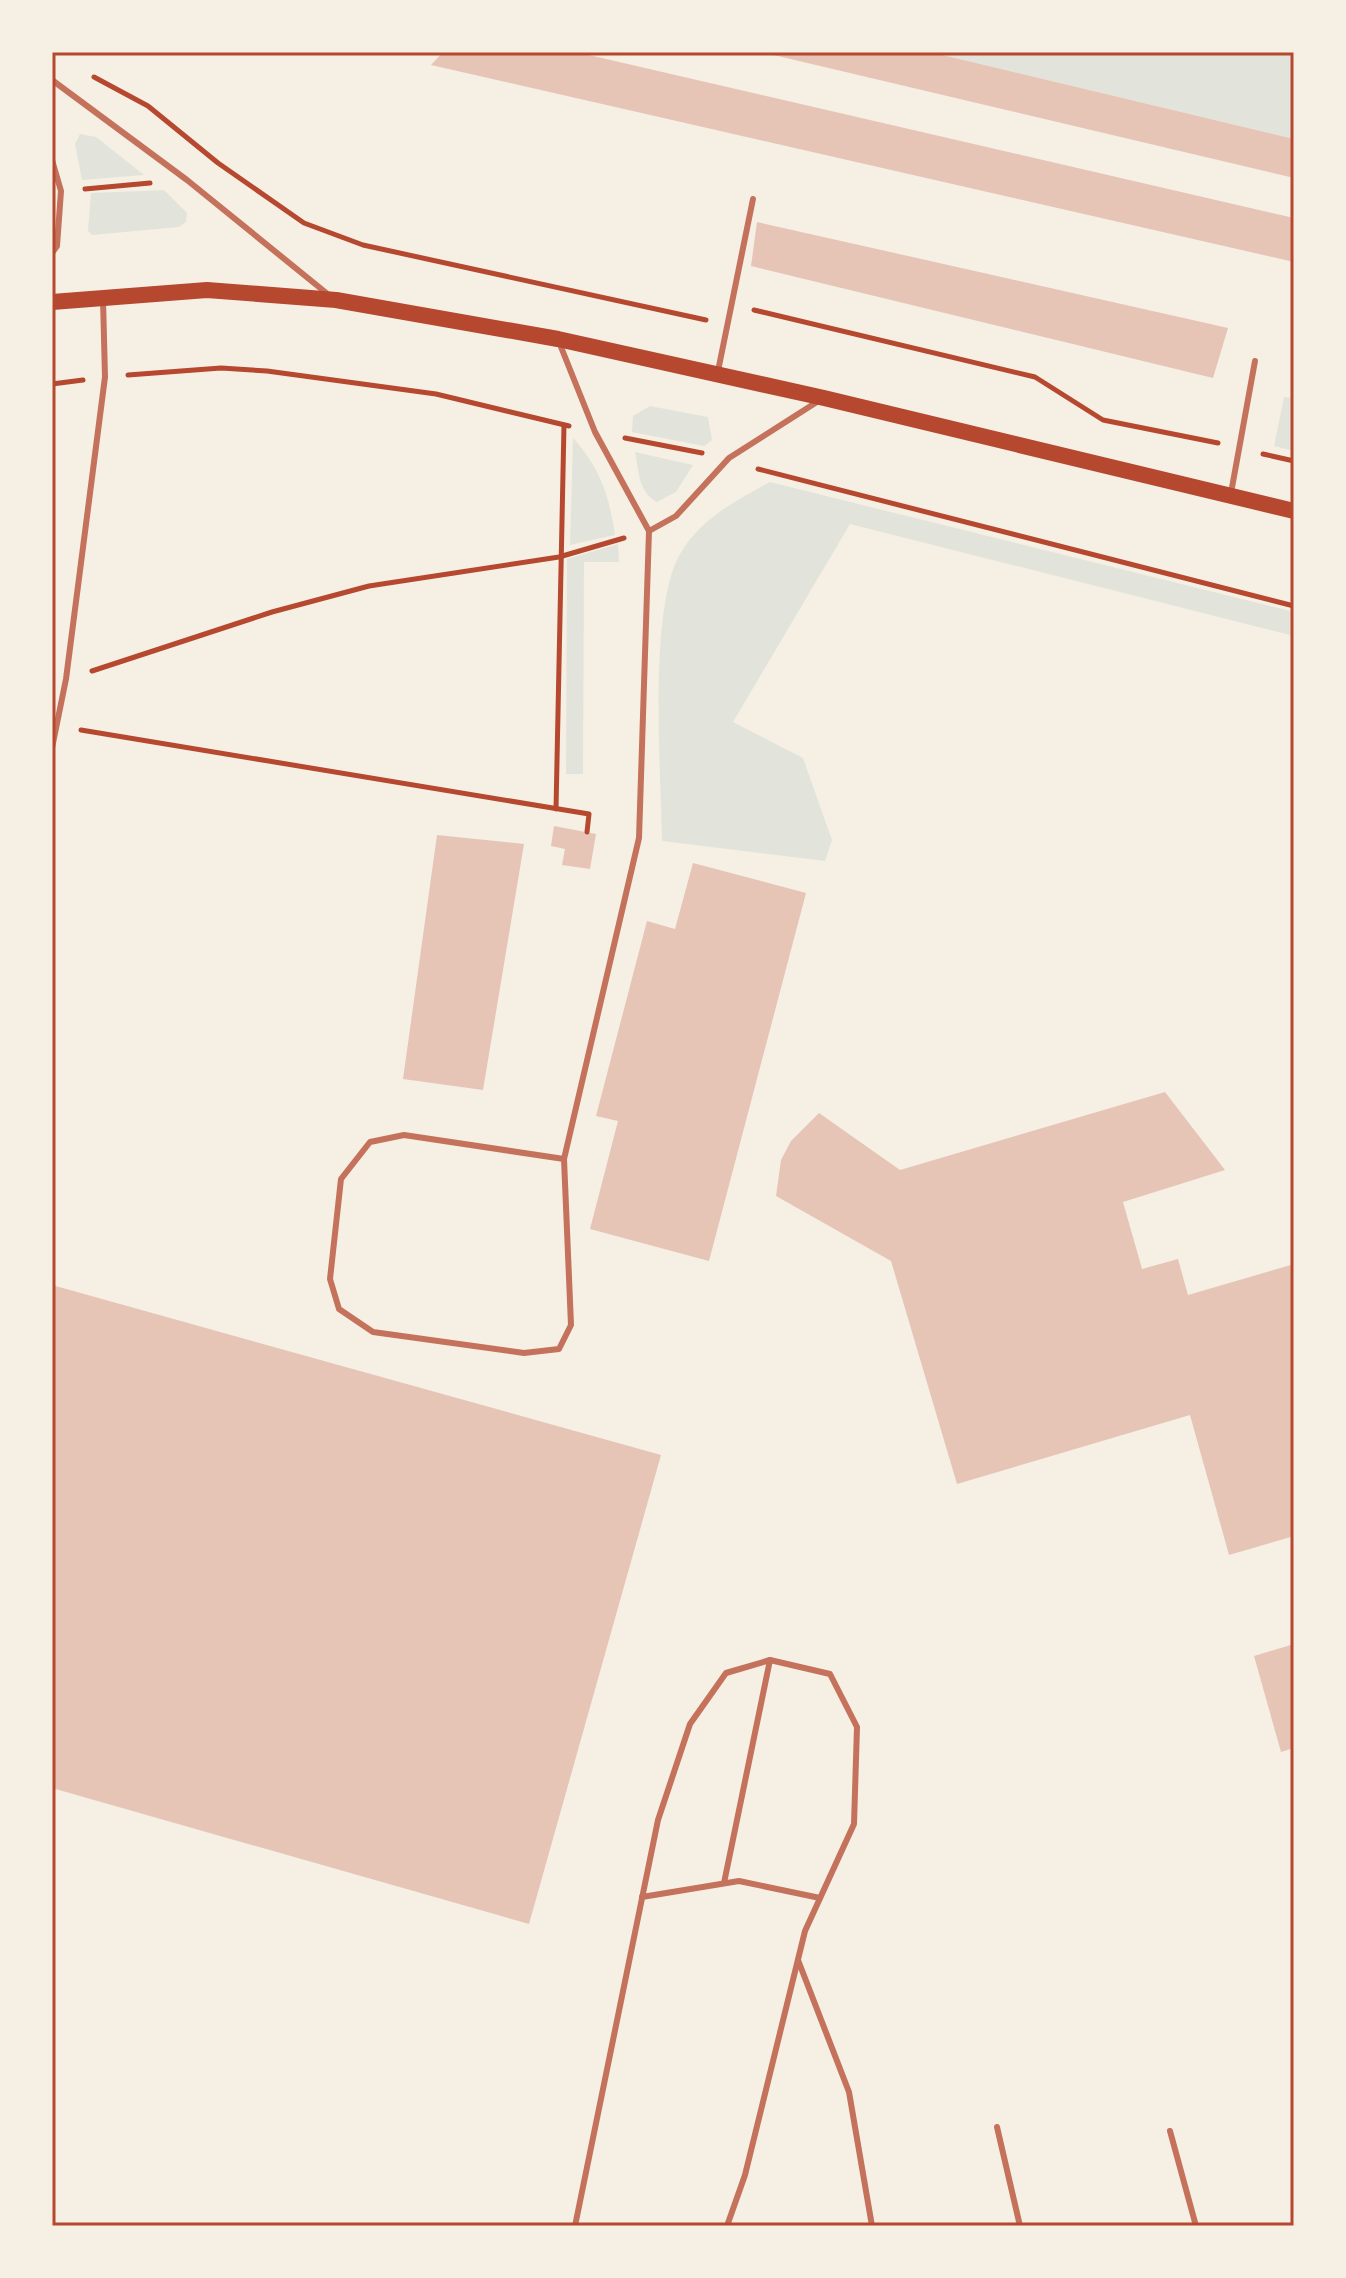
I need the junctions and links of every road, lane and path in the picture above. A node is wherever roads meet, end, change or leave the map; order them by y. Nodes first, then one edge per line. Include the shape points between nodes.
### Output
1 (84, 72) dead end
2 (52, 80) edge
3 (52, 160) edge
4 (218, 163) junction
5 (187, 180) junction
6 (61, 191) junction
7 (753, 199) dead end
8 (52, 253) edge
9 (103, 296) junction
10 (336, 300) junction
11 (52, 302) edge
12 (730, 313) junction
13 (558, 339) junction
14 (1255, 361) dead end
15 (717, 375) junction
16 (105, 377) junction
17 (52, 384) edge
18 (824, 398) junction
19 (564, 425) junction
20 (595, 432) junction
21 (1239, 448) junction
22 (729, 458) junction
23 (1294, 461) edge
24 (1231, 496) junction
25 (1294, 511) edge
26 (649, 531) junction
27 (559, 557) junction
28 (1294, 606) edge
29 (66, 679) junction
30 (58, 726) junction
31 (52, 748) edge
32 (556, 809) junction
33 (587, 832) dead end
34 (564, 1159) junction
35 (770, 1660) junction
36 (724, 1883) junction
37 (642, 1897) junction
38 (820, 1898) junction
39 (798, 1960) junction
40 (997, 2127) dead end
41 (1170, 2131) dead end
42 (575, 2226) edge
43 (727, 2226) edge
44 (872, 2226) edge
45 (1020, 2226) edge
46 (1196, 2226) edge

1 - 4 path via 148,106
2 - 5 lane
3 - 6 lane
4 - 5 path
4 - 12 path via 304,223 363,245 716,322
5 - 6 path
5 - 10 lane
6 - 8 lane
7 - 12 lane
9 - 10 main road via 207,290
9 - 11 main road
9 - 16 lane
10 - 13 main road
12 - 15 lane
12 - 21 path via 739,307 1035,377 1103,420
13 - 15 main road
13 - 20 lane
14 - 21 lane
15 - 18 main road
16 - 17 path
16 - 19 path via 185,370 267,371 436,394
16 - 29 lane
18 - 22 lane
18 - 24 main road
19 - 20 path
19 - 27 path
20 - 22 path
20 - 26 lane
21 - 23 path
21 - 24 lane
22 - 26 lane via 676,516
22 - 28 path via 793,479
24 - 25 main road
26 - 27 path
26 - 34 lane via 639,838
27 - 29 path via 369,586
27 - 32 path
29 - 30 lane
30 - 31 lane
30 - 32 path
32 - 33 path via 589,814
34 - 34 lane via 571,1325 559,1349 524,1353 373,1332 339,1309 330,1279 341,1179 370,1142 404,1135
35 - 36 lane
35 - 37 lane via 726,1673 690,1724 658,1820
35 - 38 lane via 830,1674 857,1727 854,1824
36 - 37 lane
36 - 38 lane via 739,1881
37 - 42 lane
38 - 39 lane
39 - 43 lane via 745,2175
39 - 44 lane via 849,2092
40 - 45 lane
41 - 46 lane

